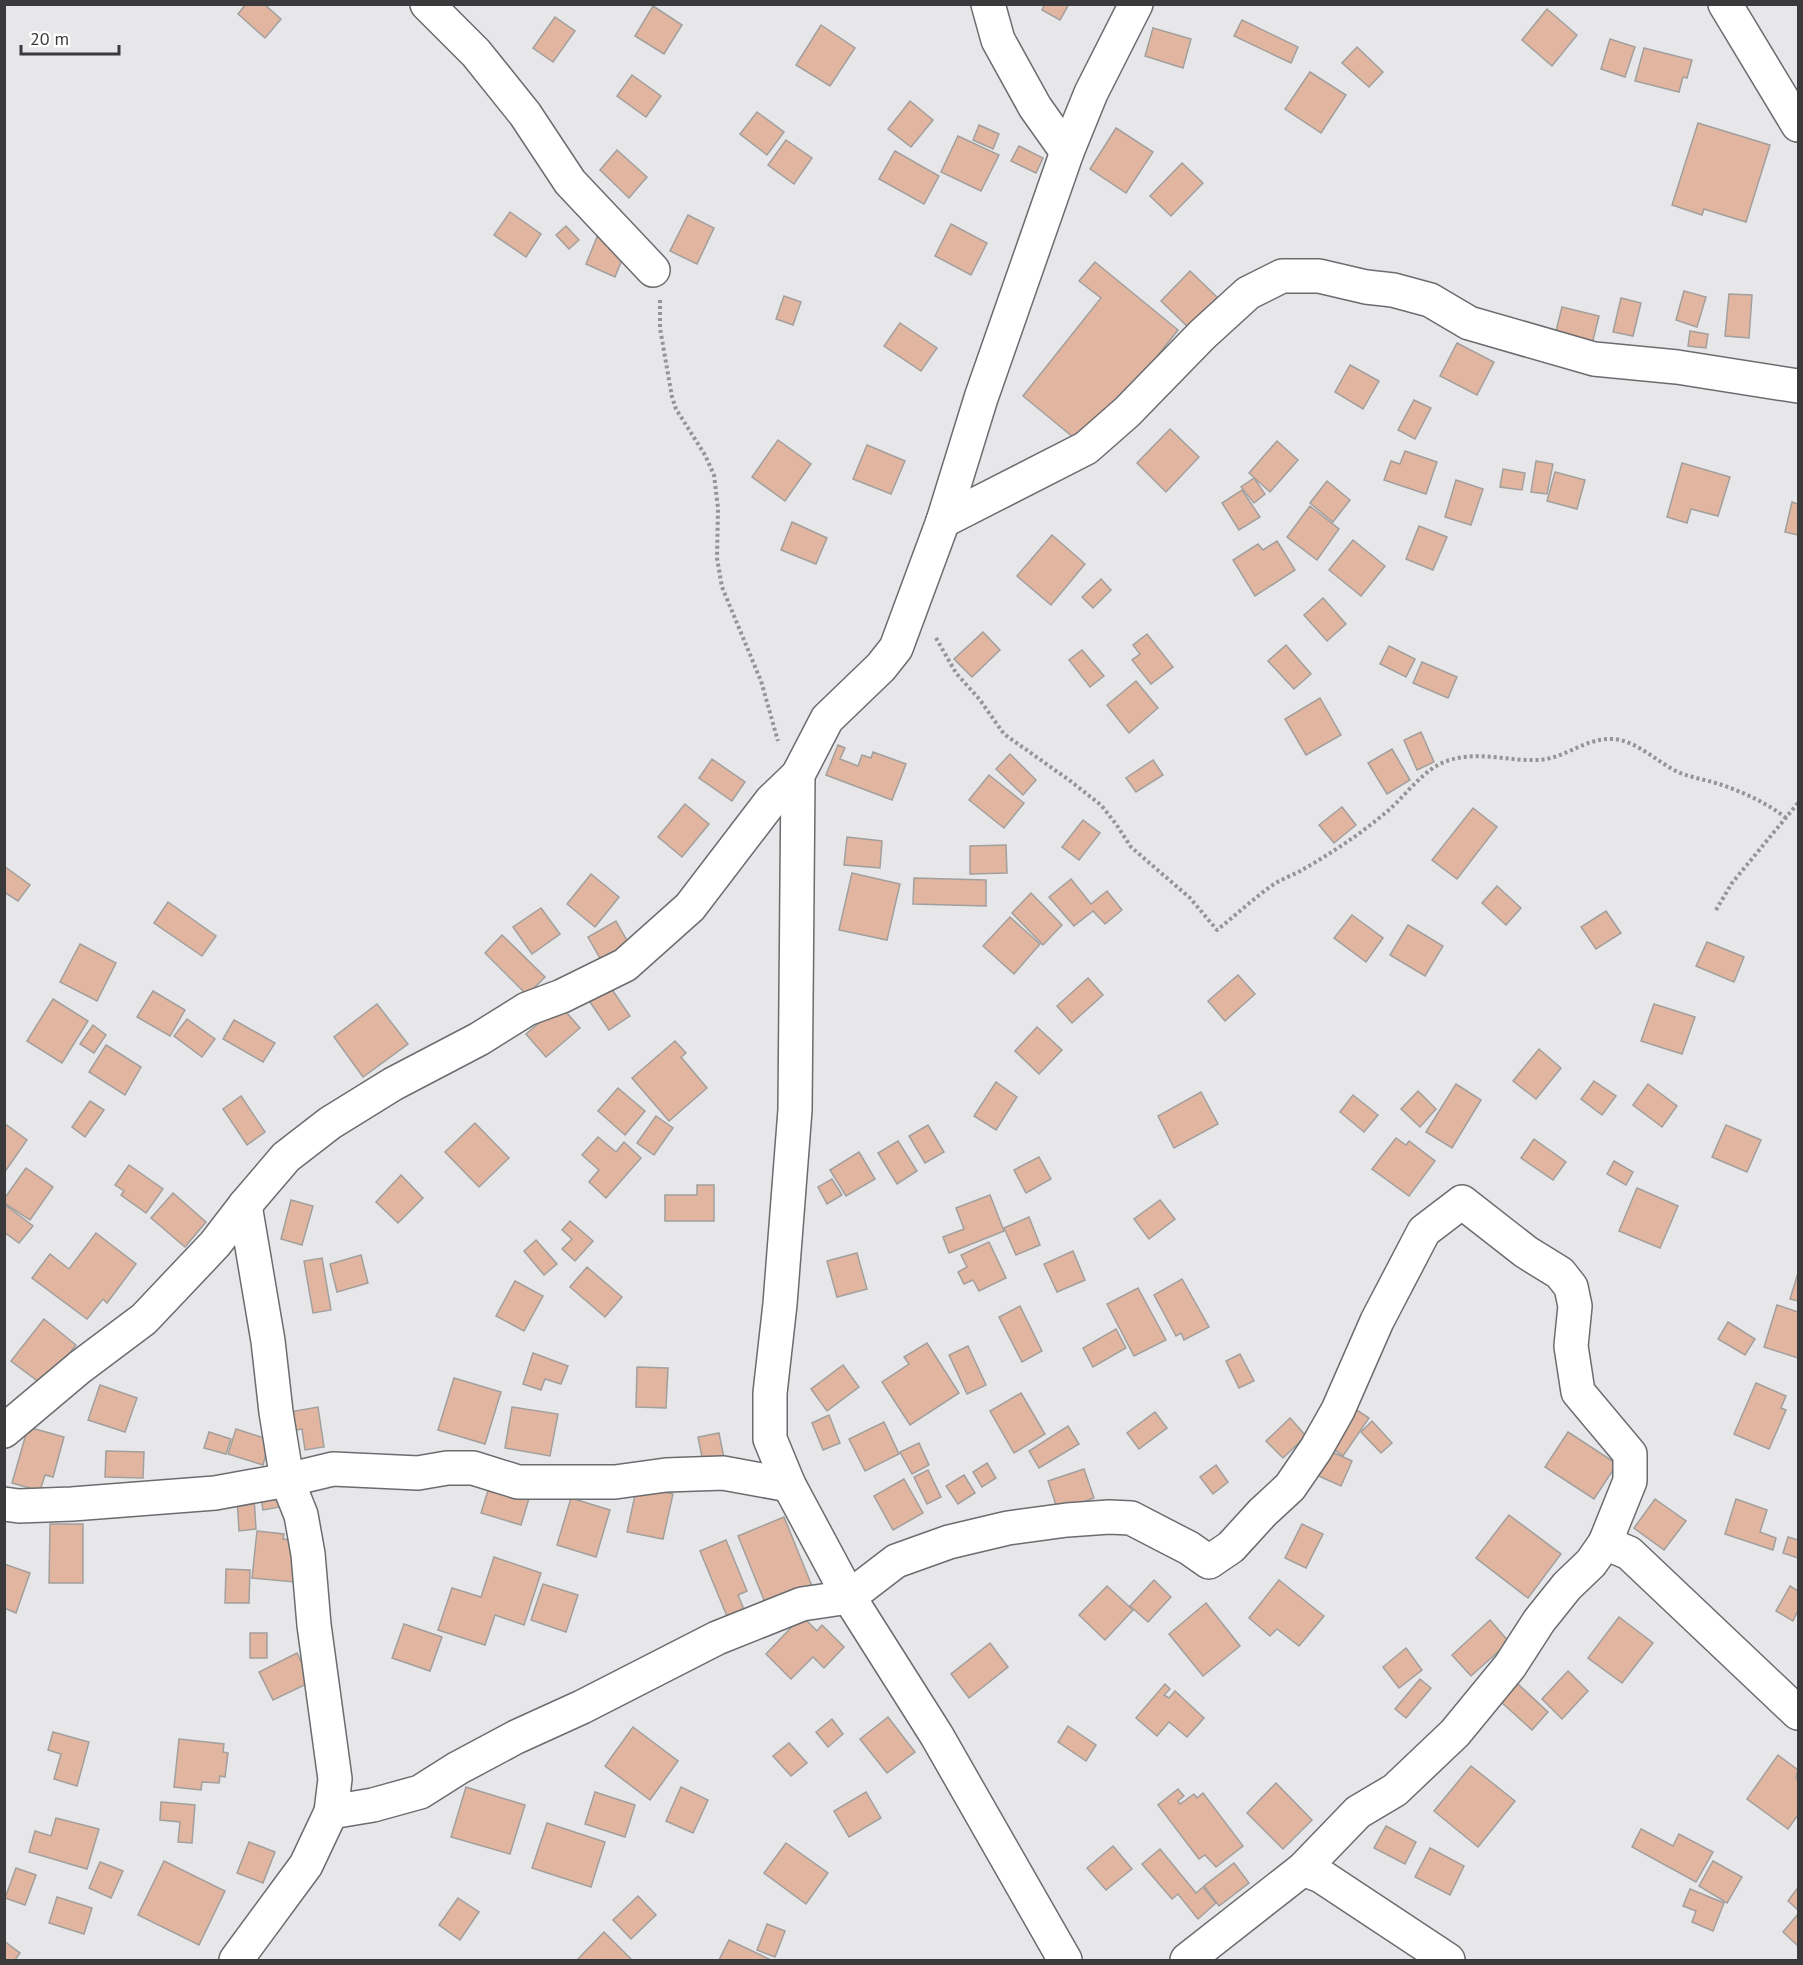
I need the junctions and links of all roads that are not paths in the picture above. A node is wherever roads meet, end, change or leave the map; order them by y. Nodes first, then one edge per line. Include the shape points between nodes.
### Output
1 (427, 4) edge
2 (988, 4) edge
3 (1136, 4) edge
4 (1725, 4) edge
5 (1798, 125) edge
6 (1067, 152) junction
7 (653, 270) road end
8 (1798, 386) edge
9 (943, 521) junction
10 (798, 775) junction
11 (245, 1205) junction
12 (4, 1431) edge
13 (287, 1480) junction
14 (789, 1485) junction
15 (4, 1504) edge
16 (1605, 1543) junction
17 (849, 1597) junction
18 (1798, 1713) edge
19 (331, 1812) junction
20 (1303, 1869) junction
21 (236, 1960) edge
22 (1065, 1960) edge
23 (1186, 1960) edge
24 (1448, 1960) edge

1 - 7 street via 476,53 525,114 570,182
2 - 6 street via 998,40 1035,107
3 - 6 street via 1090,93
4 - 5 street
6 - 9 street via 981,398
8 - 9 street via 1594,359 1469,323 1430,300 1393,290 1318,276 1282,276 1248,293 1086,448
9 - 10 street via 896,648 881,668 826,719
10 - 11 street via 771,801 690,907 625,965 527,1009 330,1123 286,1157
10 - 14 street via 795,1110 770,1393 770,1439
11 - 12 street via 215,1244 144,1319
11 - 13 street
13 - 14 street via 333,1469 418,1473 473,1468 518,1482 615,1482 723,1473
13 - 15 street via 215,1493 72,1504
13 - 19 street via 301,1515 308,1554 335,1779
14 - 17 street
16 - 17 street via 1630,1481 1630,1454 1578,1392 1571,1346 1575,1306 1571,1287 1560,1273 1462,1202 1424,1231 1377,1321 1338,1410 1290,1487 1231,1547 1209,1562 1131,1518 1067,1520 949,1542 896,1561
16 - 18 street via 1629,1553
16 - 20 street via 1592,1563 1552,1603 1510,1666 1455,1733 1395,1790 1358,1812
17 - 19 street via 802,1604 717,1638 516,1737 420,1792
17 - 22 street via 937,1736
19 - 21 street via 306,1865
20 - 23 street
20 - 24 street via 1321,1876

